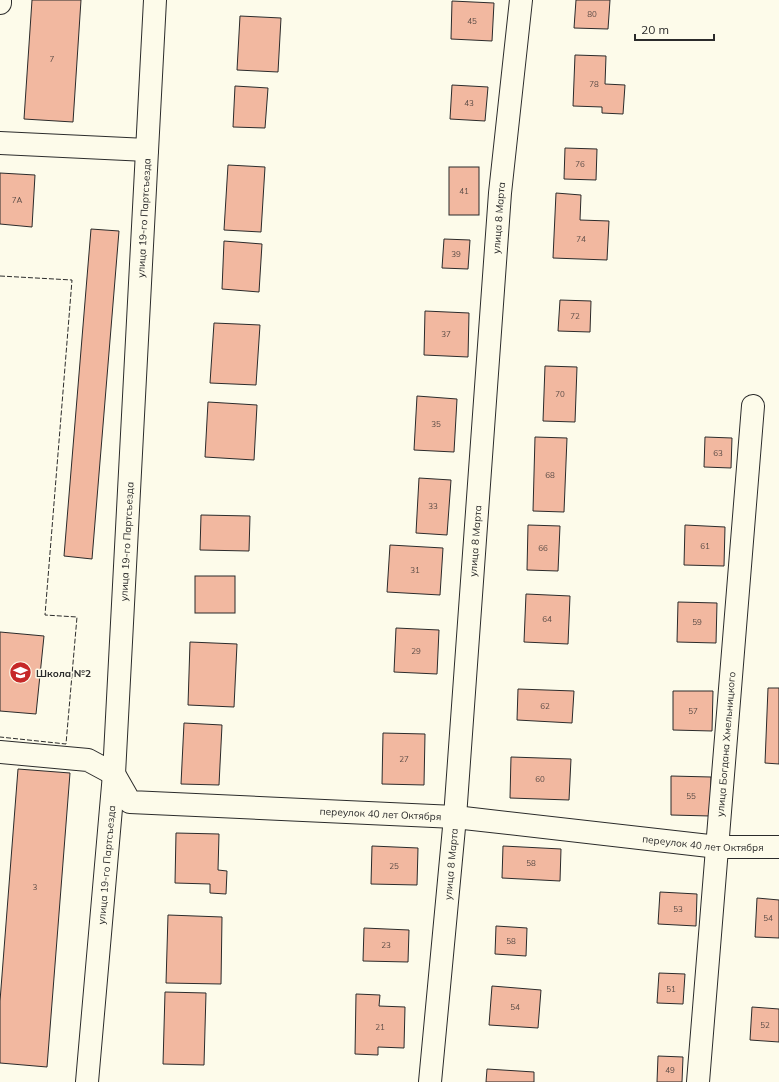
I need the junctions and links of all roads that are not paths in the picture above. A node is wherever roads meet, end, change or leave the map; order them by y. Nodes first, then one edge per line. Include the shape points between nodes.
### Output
1 (0, 0) edge
2 (155, 0) edge
3 (521, 0) edge
4 (0, 3) edge
5 (0, 143) edge
6 (147, 150) junction
7 (753, 406) dead end
8 (0, 752) edge
9 (114, 774) junction
10 (455, 817) junction
11 (718, 847) junction
12 (779, 847) edge
13 (87, 1082) edge
14 (430, 1082) edge
15 (698, 1082) edge

1 - 4 street
2 - 6 street, улица 19-го Партсъезда
3 - 10 street, улица 8 Марта via 500,193
5 - 6 street
6 - 9 street, улица 19-го Партсъезда
7 - 11 street, улица Богдана Хмельницкого
8 - 9 street via 88,760
9 - 10 street, переулок 40 лет Октября via 130,802
9 - 13 street, улица 19-го Партсъезда
10 - 11 street, переулок 40 лет Октября
10 - 14 street, улица 8 Марта
11 - 12 street, переулок 40 лет Октября
11 - 15 street, улица Богдана Хмельницкого

